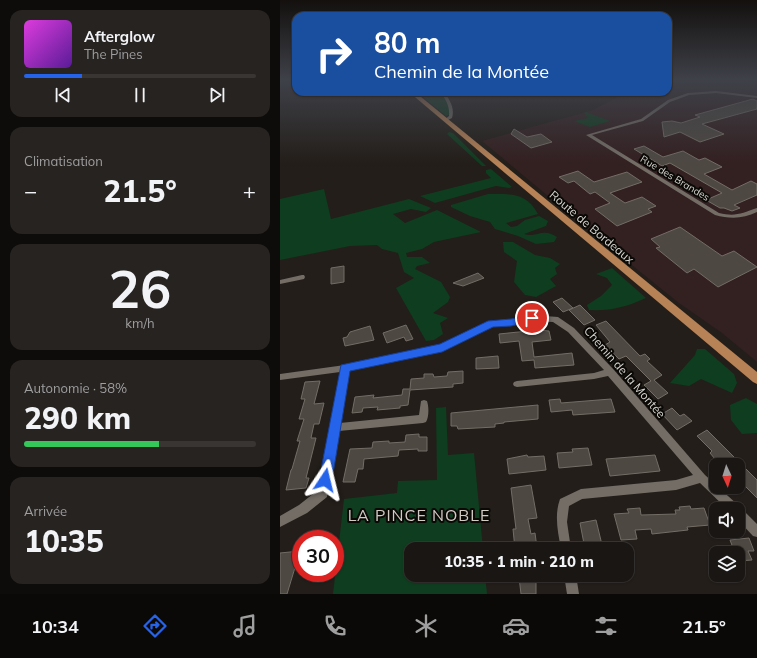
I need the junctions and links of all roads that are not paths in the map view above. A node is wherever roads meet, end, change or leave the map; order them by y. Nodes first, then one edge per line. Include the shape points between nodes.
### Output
1 (431, 108) edge
2 (451, 108) edge
3 (659, 108) edge
4 (446, 120) junction
5 (757, 210) edge
6 (302, 277) dead end
7 (280, 282) edge
8 (345, 368) junction
9 (611, 372) junction
10 (280, 377) edge
11 (757, 379) edge
12 (517, 384) dead end
13 (424, 404) dead end
14 (336, 427) junction
15 (702, 478) junction
16 (727, 502) edge
17 (745, 520) edge
18 (280, 522) edge
19 (757, 532) edge
20 (565, 542) edge
21 (571, 582) edge
22 (573, 594) edge

1 - 4 main road, Route de Bordeaux
2 - 4 street via 451,117
3 - 5 street, Rue des Brandes via 642,120 588,135 717,214 730,218 743,217
4 - 11 main road, Route de Bordeaux
6 - 7 street
8 - 9 street, Chemin de la Montée via 442,348 492,324 532,318 556,319 571,330
8 - 10 street, Chemin de la Montée
8 - 14 street
9 - 12 street
9 - 15 street, Chemin de la Montée
13 - 14 street via 423,418
14 - 18 street via 323,492 303,509
15 - 16 street, Chemin de la Montée
15 - 20 street via 676,484 581,494 564,503 562,522
17 - 19 street
21 - 22 street

